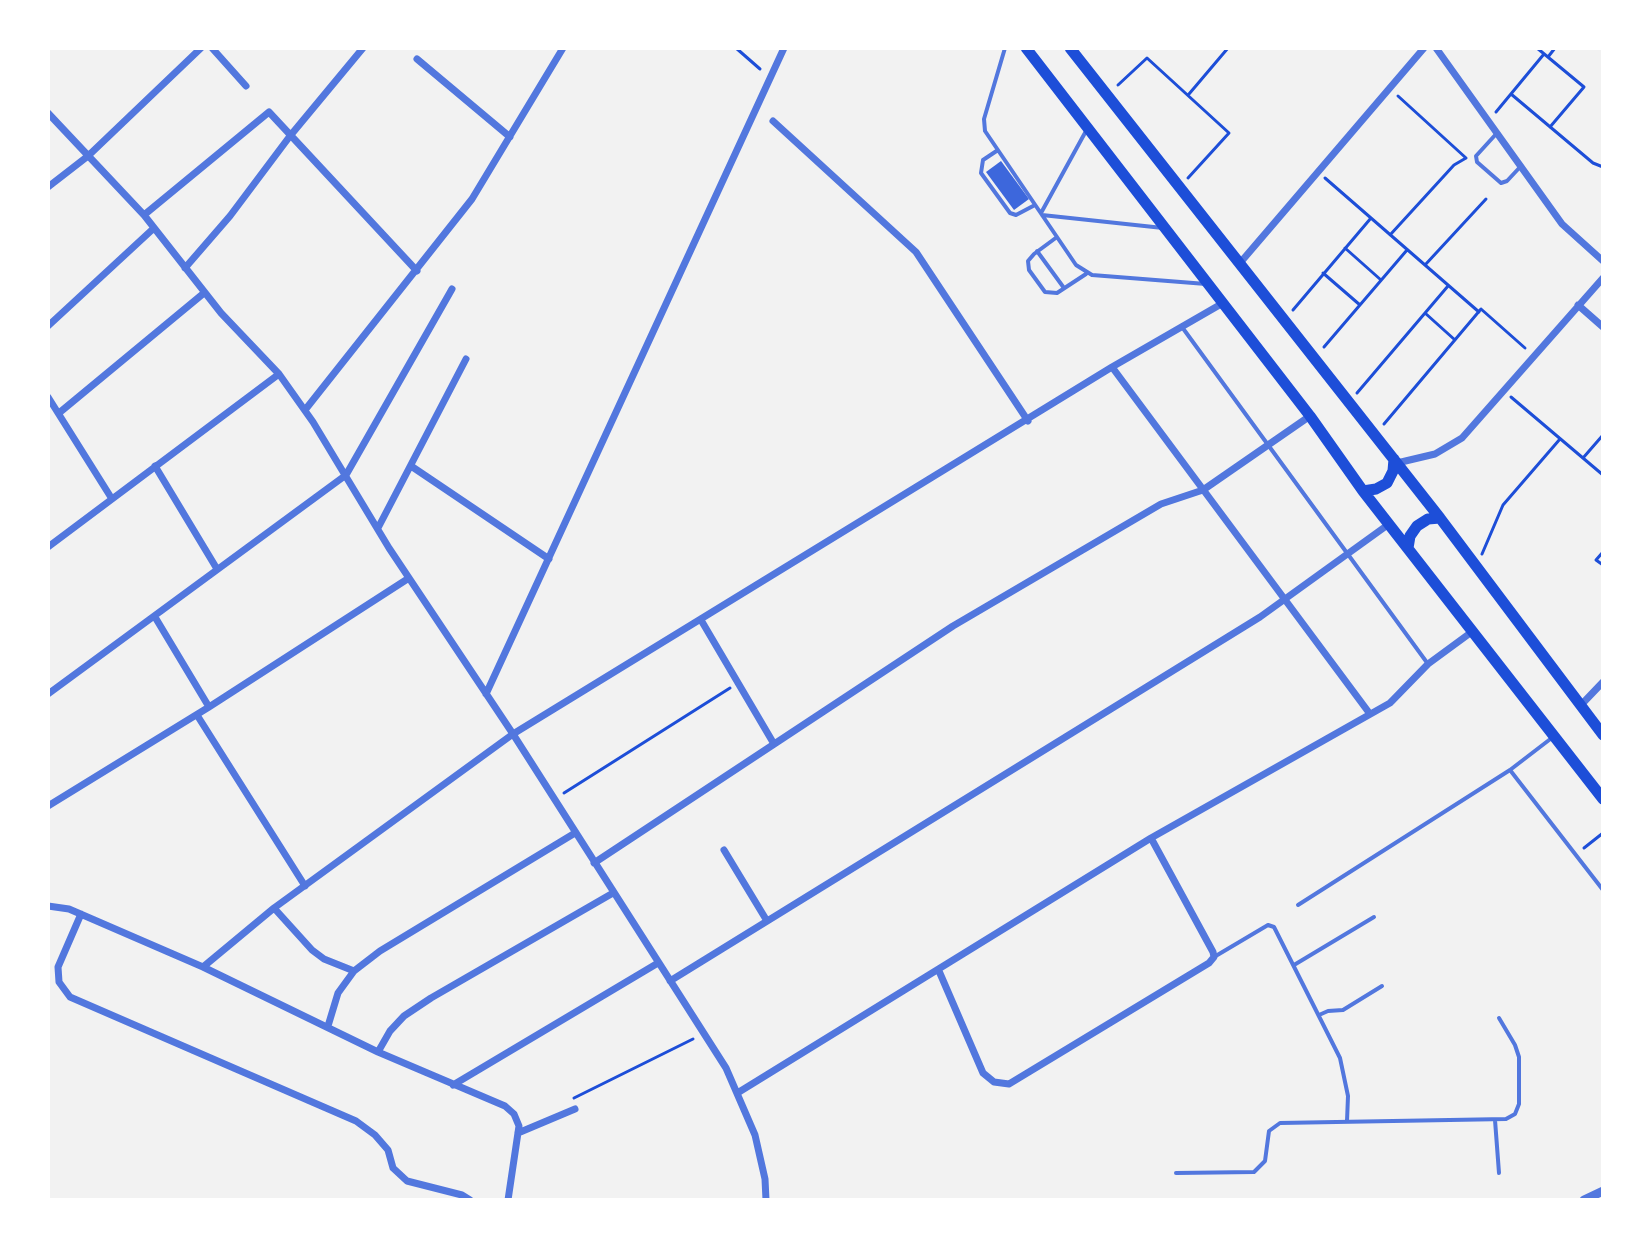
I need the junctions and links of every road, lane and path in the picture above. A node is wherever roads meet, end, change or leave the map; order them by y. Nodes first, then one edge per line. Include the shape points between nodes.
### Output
1 (201, 48) edge
2 (212, 48) edge
3 (363, 48) edge
4 (563, 48) edge
5 (736, 48) edge
6 (784, 48) edge
7 (1005, 48) edge
8 (1026, 48) edge
9 (1070, 48) edge
10 (1228, 48) edge
11 (1424, 48) edge
12 (1436, 48) edge
13 (1537, 48) edge
14 (1555, 48) edge
15 (1546, 56) junction
16 (417, 59) dead end
17 (769, 77) junction
18 (246, 86) dead end
19 (1390, 88) junction
20 (1107, 94) junction
21 (1511, 94) junction
22 (1188, 95) junction
23 (48, 113) edge
24 (773, 121) dead end
25 (1489, 121) junction
26 (1550, 127) junction
27 (1087, 129) junction
28 (1497, 133) junction
29 (290, 136) junction
30 (510, 137) junction
31 (998, 150) junction
32 (88, 156) junction
33 (1476, 156) junction
34 (1466, 158) junction
35 (1521, 166) junction
36 (1603, 167) edge
37 (1318, 172) junction
38 (48, 187) edge
39 (1180, 187) junction
40 (1486, 199) dead end
41 (1035, 205) junction
42 (1041, 214) junction
43 (144, 215) junction
44 (1371, 218) junction
45 (154, 228) junction
46 (1164, 228) junction
47 (1390, 235) junction
48 (1057, 237) junction
49 (1345, 248) junction
50 (1407, 250) junction
51 (1037, 251) junction
52 (1603, 261) edge
53 (1240, 263) junction
54 (1425, 265) junction
55 (185, 268) junction
56 (417, 271) junction
57 (1087, 273) junction
58 (1323, 273) junction
59 (1603, 278) edge
60 (1381, 280) junction
61 (1208, 284) junction
62 (1448, 286) junction
63 (1065, 288) junction
64 (452, 289) dead end
65 (204, 293) junction
66 (1223, 303) junction
67 (1360, 305) junction
68 (1578, 305) junction
69 (1479, 312) junction
70 (1425, 313) junction
71 (1285, 320) junction
72 (48, 326) edge
73 (1182, 327) junction
74 (1603, 327) edge
75 (1455, 340) junction
76 (1534, 355) junction
77 (1315, 358) junction
78 (466, 359) dead end
79 (1112, 367) junction
80 (279, 374) junction
81 (1504, 391) junction
82 (48, 397) edge
83 (1350, 402) junction
84 (305, 410) junction
85 (59, 413) junction
86 (1310, 416) junction
87 (1028, 421) junction
88 (1375, 434) junction
89 (1603, 435) edge
90 (1560, 439) junction
91 (1268, 445) junction
92 (1583, 458) junction
93 (1396, 461) junction
94 (155, 466) junction
95 (411, 466) junction
96 (346, 475) junction
97 (1603, 475) edge
98 (1203, 490) junction
99 (1363, 491) junction
100 (112, 499) junction
101 (1440, 518) junction
102 (1389, 524) junction
103 (378, 528) junction
104 (48, 547) edge
105 (1408, 548) junction
106 (1603, 552) edge
107 (1348, 554) junction
108 (549, 559) junction
109 (1477, 565) junction
110 (1603, 565) edge
111 (217, 569) junction
112 (409, 578) junction
113 (1285, 600) junction
114 (155, 617) junction
115 (701, 620) junction
116 (1473, 631) junction
117 (1428, 664) junction
118 (1603, 682) edge
119 (738, 683) junction
120 (48, 694) edge
121 (486, 694) junction
122 (1581, 705) junction
123 (209, 707) junction
124 (1370, 714) junction
125 (197, 715) junction
126 (513, 734) junction
127 (1555, 735) junction
128 (1603, 735) edge
129 (774, 744) junction
130 (1510, 770) junction
131 (554, 799) junction
132 (1603, 799) edge
133 (48, 806) edge
134 (575, 833) junction
135 (1603, 833) edge
136 (1151, 838) junction
137 (724, 850) dead end
138 (1576, 854) junction
139 (594, 863) junction
140 (305, 886) junction
141 (1603, 890) edge
142 (613, 893) junction
143 (1298, 905) dead end
144 (48, 906) edge
145 (274, 908) junction
146 (81, 914) junction
147 (1374, 917) dead end
148 (767, 921) junction
149 (1214, 957) junction
150 (658, 963) junction
151 (1293, 966) junction
152 (203, 967) junction
153 (354, 971) junction
154 (939, 971) junction
155 (670, 981) junction
156 (1382, 986) dead end
157 (1319, 1015) junction
158 (1499, 1018) dead end
159 (328, 1026) junction
160 (704, 1033) junction
161 (378, 1052) junction
162 (453, 1085) junction
163 (739, 1092) junction
164 (575, 1109) joint
165 (1495, 1120) junction
166 (1347, 1121) junction
167 (518, 1133) junction
168 (1176, 1173) dead end
169 (1499, 1173) dead end
170 (1603, 1191) edge
171 (470, 1200) edge
172 (508, 1200) edge
173 (766, 1200) edge
174 (1584, 1200) edge

1 - 32 street
2 - 18 street
3 - 29 street
4 - 30 street
5 - 17 path
6 - 17 street
7 - 31 lane via 984,119 985,131
8 - 27 main road
9 - 20 main road
10 - 22 path
11 - 19 street
12 - 25 street
13 - 15 path
14 - 15 path
15 - 21 path
15 - 26 path via 1584,87
16 - 30 street
17 - 108 street
19 - 34 path
19 - 37 street
20 - 22 path via 1147,58
20 - 39 main road
21 - 25 path
21 - 26 path
22 - 39 path via 1229,133
23 - 32 street
24 - 87 street via 916,252
25 - 28 street
26 - 36 path
27 - 42 lane
27 - 46 main road
28 - 33 lane
28 - 35 street
29 - 43 street via 269,112
29 - 55 street
29 - 56 street
30 - 56 street via 472,199
31 - 41 lane
31 - 41 lane via 981,163 981,173 1010,213
32 - 38 street
32 - 43 street
33 - 34 path
33 - 35 lane via 1501,183
34 - 47 path
35 - 52 street via 1562,224
37 - 44 path
37 - 53 street
39 - 53 main road
40 - 54 path
41 - 42 lane
42 - 46 lane
42 - 48 lane
43 - 45 street
44 - 47 path
44 - 49 path
45 - 55 street
45 - 72 street
46 - 61 main road
47 - 50 path
48 - 51 lane
48 - 57 lane
49 - 58 path
49 - 60 path
50 - 54 path
50 - 60 path
51 - 63 lane
51 - 63 lane via 1028,266 1037,282 1049,294
53 - 71 main road
54 - 62 path
55 - 65 street
56 - 84 street
57 - 61 lane
57 - 63 lane
58 - 67 path
58 - 71 path
59 - 68 street
60 - 67 path
61 - 66 main road
62 - 69 path
62 - 70 path
64 - 96 street
65 - 80 street
65 - 85 street
66 - 73 street
66 - 86 main road
67 - 77 path
68 - 74 street
68 - 76 street
69 - 75 path
69 - 76 path
70 - 75 path
70 - 83 path
71 - 77 main road
73 - 79 street
73 - 91 lane
75 - 88 path
76 - 81 street
77 - 83 main road
78 - 95 street
79 - 87 street
79 - 98 street
80 - 84 street
80 - 94 street
81 - 90 path
81 - 93 street via 1449,447
82 - 85 street
83 - 88 main road
84 - 96 street
85 - 100 street
86 - 91 street
86 - 99 main road
87 - 115 street
88 - 93 main road
89 - 92 path
90 - 92 path
90 - 109 path via 1503,505
91 - 98 street
91 - 107 lane
92 - 97 path
93 - 99 main road via 1387,483
93 - 101 main road
94 - 100 street
94 - 111 street
95 - 103 street
95 - 108 street
96 - 103 street
96 - 111 street
98 - 113 street
98 - 129 street via 1161,504 953,626
99 - 102 main road
100 - 104 street
101 - 105 main road via 1417,526
101 - 109 main road
102 - 105 main road
102 - 107 street
103 - 112 street
105 - 116 main road
106 - 110 path via 1596,560
107 - 113 street
107 - 117 lane
108 - 121 street
109 - 122 main road
111 - 114 street
112 - 121 street
112 - 123 street
113 - 124 street
113 - 148 street
114 - 120 street
114 - 123 street
115 - 119 street
115 - 126 street
116 - 117 street
116 - 127 main road
117 - 124 street via 1405,690
118 - 122 street
119 - 129 street
119 - 131 path
121 - 126 street
122 - 128 main road
123 - 125 street
124 - 136 street
125 - 133 street
125 - 140 street
126 - 131 street
126 - 140 street
127 - 130 lane
127 - 132 main road
129 - 139 street
130 - 138 lane
130 - 143 lane
131 - 134 street
134 - 139 street
134 - 153 street
135 - 138 path
136 - 149 street
136 - 154 street
137 - 148 street
138 - 141 lane
139 - 142 street
140 - 145 street
142 - 150 street
142 - 161 street via 404,1016
144 - 146 street
145 - 152 street
145 - 153 street via 312,950
146 - 152 street
146 - 171 street via 58,967 59,982 70,997 356,1121 388,1150 393,1168 407,1181
147 - 151 lane
148 - 155 street
149 - 151 lane via 1270,924
149 - 154 street via 1009,1084 994,1082 983,1073
150 - 155 street
150 - 162 street
151 - 157 lane
152 - 159 street
153 - 159 street via 338,993
154 - 163 street
155 - 160 street
156 - 157 lane via 1343,1010
157 - 166 lane via 1343,1071
158 - 165 lane via 1518,1051 1520,1099 1515,1114
159 - 161 street
160 - 163 street
160 - 164 path via 574,1098
161 - 162 street
162 - 167 street via 505,1106 514,1114
163 - 173 street via 755,1135
164 - 167 street
165 - 166 lane
165 - 169 lane
166 - 168 lane via 1275,1125 1267,1134 1265,1161 1254,1172
167 - 172 street
170 - 174 street

